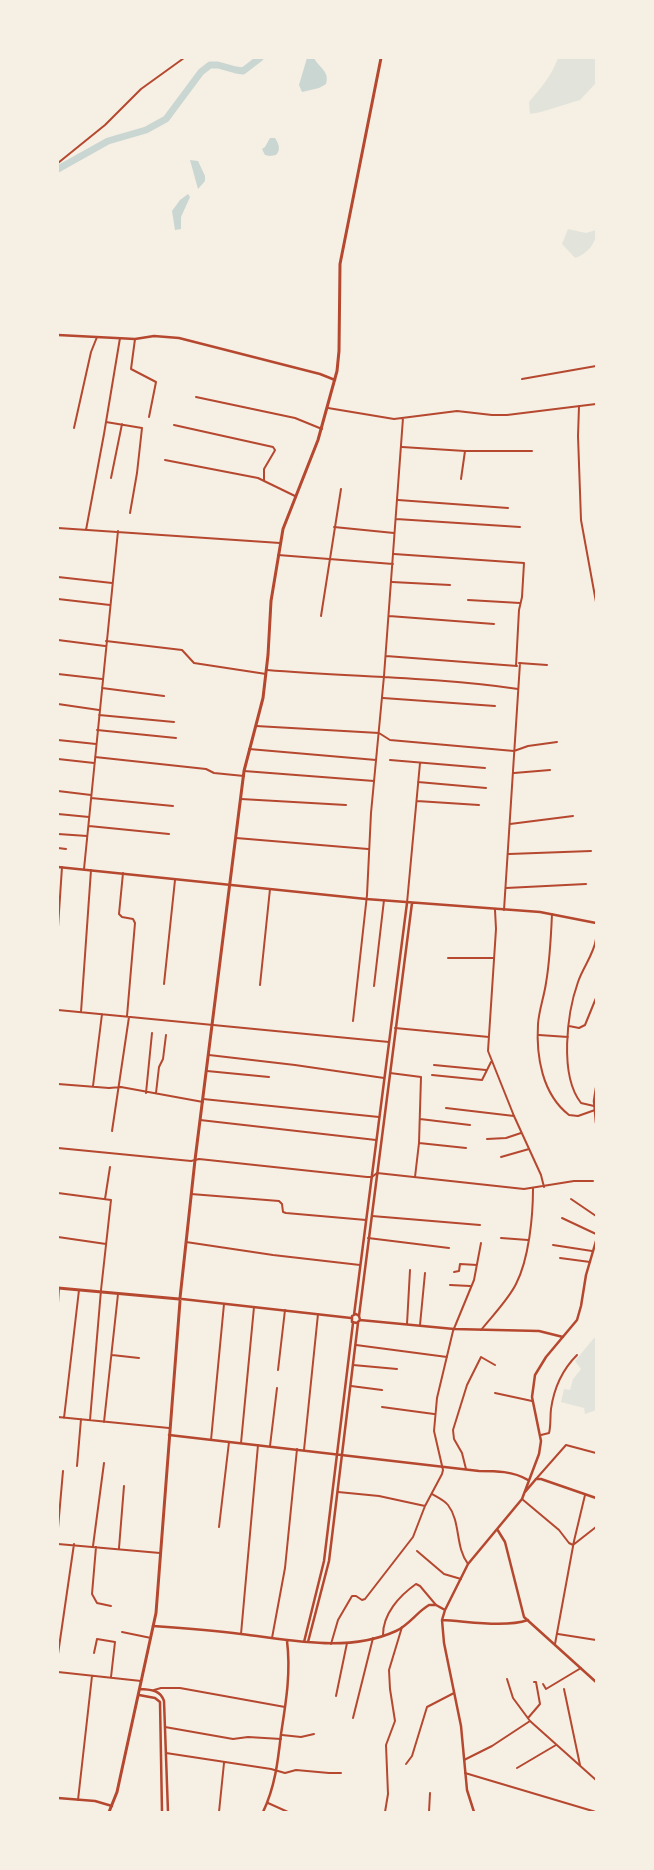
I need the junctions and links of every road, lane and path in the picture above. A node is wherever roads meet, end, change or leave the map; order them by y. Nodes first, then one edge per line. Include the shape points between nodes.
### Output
1 (184, 58) edge
2 (381, 58) edge
3 (58, 163) edge
4 (58, 335) edge
5 (96, 337) junction
6 (120, 338) junction
7 (135, 339) junction
8 (596, 366) edge
9 (522, 379) dead end
10 (335, 380) junction
11 (196, 397) dead end
12 (596, 404) edge
13 (579, 405) junction
14 (328, 408) junction
15 (149, 417) dead end
16 (403, 418) junction
17 (106, 422) junction
18 (122, 424) junction
19 (174, 425) dead end
20 (74, 428) dead end
21 (322, 428) junction
22 (402, 447) junction
23 (465, 451) junction
24 (532, 451) dead end
25 (165, 460) dead end
26 (111, 478) dead end
27 (461, 479) dead end
28 (264, 480) junction
29 (341, 489) dead end
30 (295, 496) junction
31 (398, 500) junction
32 (508, 508) dead end
33 (130, 512) dead end
34 (396, 519) junction
35 (520, 527) dead end
36 (58, 528) edge
37 (334, 528) junction
38 (86, 530) junction
39 (118, 531) junction
40 (395, 533) junction
41 (280, 543) junction
42 (394, 554) junction
43 (278, 555) junction
44 (330, 559) junction
45 (393, 564) junction
46 (58, 577) edge
47 (392, 582) junction
48 (112, 583) junction
49 (450, 585) dead end
50 (58, 599) edge
51 (468, 600) dead end
52 (596, 602) edge
53 (520, 603) junction
54 (110, 605) junction
55 (320, 616) dead end
56 (389, 616) junction
57 (494, 624) dead end
58 (58, 640) edge
59 (106, 641) junction
60 (106, 646) junction
61 (386, 656) junction
62 (518, 664) junction
63 (547, 664) dead end
64 (266, 672) junction
65 (58, 674) edge
66 (384, 676) junction
67 (102, 679) junction
68 (102, 688) junction
69 (518, 689) junction
70 (164, 696) dead end
71 (383, 698) junction
72 (58, 704) edge
73 (495, 706) dead end
74 (99, 710) junction
75 (99, 715) junction
76 (174, 722) dead end
77 (256, 726) junction
78 (97, 730) junction
79 (379, 733) junction
80 (176, 738) dead end
81 (58, 740) edge
82 (557, 742) dead end
83 (96, 744) junction
84 (249, 749) junction
85 (514, 751) junction
86 (95, 757) junction
87 (58, 759) edge
88 (376, 760) junction
89 (390, 760) dead end
90 (94, 763) junction
91 (420, 763) junction
92 (485, 768) dead end
93 (550, 770) dead end
94 (244, 771) junction
95 (514, 773) junction
96 (244, 776) junction
97 (375, 781) junction
98 (418, 782) junction
99 (486, 788) dead end
100 (58, 791) edge
101 (91, 796) junction
102 (241, 799) junction
103 (416, 801) junction
104 (346, 805) dead end
105 (479, 805) dead end
106 (173, 806) dead end
107 (58, 814) edge
108 (573, 816) dead end
109 (89, 817) junction
110 (510, 824) junction
111 (88, 826) junction
112 (58, 834) edge
113 (169, 834) dead end
114 (87, 836) junction
115 (236, 838) junction
116 (58, 848) edge
117 (66, 849) dead end
118 (369, 849) junction
119 (591, 851) dead end
120 (508, 854) junction
121 (58, 866) edge
122 (62, 867) junction
123 (84, 869) junction
124 (91, 870) junction
125 (123, 873) junction
126 (175, 878) junction
127 (586, 884) dead end
128 (230, 885) junction
129 (506, 888) junction
130 (270, 889) junction
131 (366, 899) junction
132 (384, 900) junction
133 (407, 903) junction
134 (412, 903) junction
135 (495, 910) junction
136 (504, 910) junction
137 (552, 913) junction
138 (596, 923) edge
139 (58, 926) edge
140 (596, 939) edge
141 (448, 958) dead end
142 (494, 958) junction
143 (164, 984) dead end
144 (260, 985) dead end
145 (374, 986) dead end
146 (596, 998) edge
147 (58, 1010) edge
148 (81, 1012) junction
149 (102, 1014) junction
150 (128, 1016) junction
151 (353, 1021) dead end
152 (212, 1024) junction
153 (569, 1026) junction
154 (395, 1028) junction
155 (152, 1033) dead end
156 (166, 1035) dead end
157 (539, 1035) junction
158 (568, 1037) junction
159 (490, 1038) junction
160 (389, 1042) junction
161 (208, 1055) junction
162 (492, 1061) junction
163 (434, 1065) dead end
164 (486, 1070) junction
165 (207, 1071) junction
166 (390, 1073) junction
167 (432, 1075) dead end
168 (269, 1077) dead end
169 (384, 1078) junction
170 (58, 1084) edge
171 (92, 1086) junction
172 (118, 1087) junction
173 (596, 1088) edge
174 (146, 1093) junction
175 (156, 1094) junction
176 (203, 1101) junction
177 (446, 1108) dead end
178 (594, 1108) junction
179 (514, 1116) junction
180 (379, 1117) junction
181 (419, 1119) junction
182 (200, 1120) junction
183 (596, 1123) edge
184 (470, 1124) dead end
185 (112, 1131) dead end
186 (521, 1133) junction
187 (487, 1139) dead end
188 (376, 1140) junction
189 (419, 1143) junction
190 (58, 1148) edge
191 (466, 1148) dead end
192 (529, 1149) junction
193 (501, 1158) dead end
194 (195, 1160) junction
195 (110, 1167) dead end
196 (377, 1173) junction
197 (372, 1177) junction
198 (415, 1177) junction
199 (593, 1181) dead end
200 (544, 1187) junction
201 (533, 1189) junction
202 (58, 1193) edge
203 (191, 1194) junction
204 (105, 1198) junction
205 (571, 1199) dead end
206 (372, 1216) junction
207 (596, 1216) edge
208 (562, 1218) dead end
209 (366, 1220) junction
210 (480, 1225) dead end
211 (596, 1234) edge
212 (58, 1237) edge
213 (368, 1238) junction
214 (501, 1238) dead end
215 (528, 1240) junction
216 (596, 1241) edge
217 (186, 1242) junction
218 (481, 1242) dead end
219 (106, 1244) junction
220 (553, 1245) dead end
221 (449, 1248) dead end
222 (593, 1251) junction
223 (560, 1258) dead end
224 (590, 1262) junction
225 (360, 1265) junction
226 (477, 1265) junction
227 (410, 1270) dead end
228 (454, 1272) dead end
229 (424, 1274) dead end
230 (450, 1284) dead end
231 (471, 1286) junction
232 (58, 1288) edge
233 (79, 1290) junction
234 (101, 1292) junction
235 (118, 1294) junction
236 (181, 1299) junction
237 (58, 1303) edge
238 (224, 1304) junction
239 (254, 1307) junction
240 (285, 1310) junction
241 (318, 1314) junction
242 (354, 1314) junction
243 (351, 1318) junction
244 (359, 1319) junction
245 (354, 1323) junction
246 (408, 1324) junction
247 (420, 1325) junction
248 (454, 1329) junction
249 (481, 1330) junction
250 (563, 1337) junction
251 (356, 1345) junction
252 (112, 1355) junction
253 (577, 1355) dead end
254 (447, 1357) junction
255 (139, 1358) dead end
256 (353, 1365) junction
257 (495, 1366) dead end
258 (398, 1369) dead end
259 (278, 1370) dead end
260 (351, 1386) junction
261 (277, 1388) dead end
262 (382, 1390) dead end
263 (495, 1393) dead end
264 (532, 1400) junction
265 (382, 1407) dead end
266 (434, 1414) junction
267 (58, 1417) edge
268 (64, 1418) junction
269 (81, 1419) junction
270 (90, 1420) junction
271 (104, 1422) junction
272 (170, 1428) junction
273 (169, 1435) junction
274 (541, 1435) junction
275 (211, 1440) junction
276 (229, 1442) junction
277 (241, 1443) junction
278 (258, 1445) junction
279 (270, 1446) junction
280 (297, 1449) junction
281 (304, 1450) junction
282 (596, 1453) edge
283 (338, 1454) junction
284 (342, 1454) junction
285 (104, 1463) dead end
286 (77, 1466) dead end
287 (442, 1466) junction
288 (466, 1469) junction
289 (63, 1471) dead end
290 (536, 1479) junction
291 (528, 1480) junction
292 (124, 1486) dead end
293 (338, 1492) junction
294 (524, 1492) junction
295 (432, 1494) junction
296 (585, 1495) junction
297 (596, 1498) edge
298 (522, 1499) junction
299 (425, 1506) junction
300 (219, 1527) dead end
301 (596, 1527) edge
302 (58, 1528) edge
303 (497, 1529) junction
304 (58, 1544) edge
305 (74, 1544) junction
306 (573, 1545) junction
307 (95, 1547) junction
308 (119, 1549) junction
309 (417, 1551) dead end
310 (160, 1553) junction
311 (468, 1564) junction
312 (461, 1579) junction
313 (436, 1605) junction
314 (112, 1606) dead end
315 (445, 1610) junction
316 (442, 1620) junction
317 (528, 1620) junction
318 (154, 1626) junction
319 (402, 1627) junction
320 (122, 1632) dead end
321 (241, 1634) junction
322 (558, 1634) junction
323 (382, 1635) junction
324 (151, 1638) junction
325 (272, 1638) junction
326 (373, 1638) junction
327 (596, 1640) edge
328 (287, 1641) junction
329 (304, 1642) junction
330 (308, 1642) junction
331 (347, 1643) junction
332 (331, 1644) junction
333 (555, 1644) junction
334 (94, 1653) dead end
335 (58, 1654) edge
336 (581, 1668) junction
337 (58, 1672) edge
338 (92, 1676) junction
339 (111, 1678) junction
340 (507, 1679) dead end
341 (142, 1681) junction
342 (534, 1682) dead end
343 (596, 1682) edge
344 (543, 1684) dead end
345 (140, 1689) junction
346 (564, 1689) dead end
347 (153, 1691) junction
348 (454, 1693) junction
349 (138, 1696) junction
350 (336, 1696) dead end
351 (152, 1697) junction
352 (285, 1707) junction
353 (353, 1718) dead end
354 (528, 1718) junction
355 (530, 1721) junction
356 (165, 1728) junction
357 (314, 1734) dead end
358 (281, 1737) junction
359 (556, 1744) junction
360 (161, 1752) junction
361 (166, 1753) junction
362 (464, 1760) junction
363 (224, 1762) junction
364 (406, 1764) dead end
365 (580, 1766) junction
366 (517, 1768) dead end
367 (276, 1771) junction
368 (341, 1773) dead end
369 (465, 1773) junction
370 (596, 1780) edge
371 (430, 1793) dead end
372 (58, 1798) edge
373 (78, 1800) junction
374 (268, 1803) junction
375 (112, 1806) junction
376 (109, 1812) edge
377 (162, 1812) edge
378 (168, 1812) edge
379 (219, 1812) edge
380 (263, 1812) edge
381 (288, 1812) edge
382 (385, 1812) edge
383 (429, 1812) edge
384 (474, 1812) edge
385 (596, 1812) edge

1 - 3 street via 141,89 107,123
2 - 10 main road via 340,264 339,361
4 - 5 street
5 - 6 street
5 - 20 street
6 - 7 street
6 - 17 street
7 - 10 street via 160,336 195,341
7 - 15 street via 131,369 156,382
8 - 9 street
10 - 14 main road
11 - 21 street via 295,418
12 - 13 street
13 - 16 street via 507,415 457,411
13 - 52 street via 581,520
14 - 16 street via 382,418
14 - 21 main road
16 - 22 street
17 - 18 street
17 - 38 street
18 - 26 street
18 - 33 street via 139,426 143,430
19 - 28 street via 273,447 275,450 262,473
21 - 30 main road
22 - 23 street
22 - 31 street
23 - 24 street
23 - 27 street
25 - 28 street
28 - 30 street
29 - 37 street
30 - 41 main road
31 - 32 street
31 - 34 street
34 - 35 street
34 - 40 street
36 - 38 street
37 - 40 street
37 - 44 street
38 - 39 street
39 - 41 street
39 - 48 street
40 - 42 street
41 - 43 main road
42 - 45 street
42 - 53 street via 524,563
43 - 44 street
43 - 64 main road
44 - 45 street
44 - 55 street
45 - 47 street
46 - 48 street
47 - 49 street
47 - 56 street
48 - 54 street
50 - 54 street
51 - 53 street
53 - 62 street
54 - 59 street
56 - 57 street
56 - 61 street
58 - 60 street
59 - 60 street
59 - 64 street via 182,650 194,663
60 - 67 street
61 - 62 street
61 - 66 street
62 - 63 street
62 - 69 street
64 - 66 street
64 - 77 main road
65 - 67 street
66 - 69 street
66 - 71 street
67 - 68 street
68 - 70 street
68 - 74 street
69 - 85 street
71 - 73 street
71 - 79 street
72 - 74 street
74 - 75 street
75 - 76 street
75 - 78 street
77 - 79 street
77 - 84 main road
78 - 80 street
78 - 83 street
79 - 85 street via 390,740
79 - 88 street
81 - 83 street
82 - 85 street
83 - 86 street
84 - 88 street
84 - 94 main road
85 - 95 street
86 - 90 street
86 - 96 street
87 - 90 street
88 - 97 street
89 - 91 street
90 - 101 street
91 - 92 street
91 - 98 street
93 - 95 street
94 - 96 main road
94 - 97 street
95 - 110 street
96 - 102 main road
97 - 118 street
98 - 99 street
98 - 103 street
100 - 101 street
101 - 106 street
101 - 109 street
102 - 104 street
102 - 115 main road
103 - 105 street
103 - 133 street
107 - 109 street
108 - 110 street
109 - 111 street
110 - 120 street
111 - 113 street
111 - 114 street
112 - 114 street
114 - 123 street
115 - 118 street
115 - 128 main road
116 - 117 street
118 - 131 street
119 - 120 street
120 - 129 street
121 - 122 street
122 - 123 street
122 - 139 street
123 - 124 street
124 - 125 street
124 - 148 street
125 - 126 street
125 - 150 street via 119,914 122,918 133,919 135,923
126 - 128 street
126 - 143 street
127 - 129 street
128 - 130 street
128 - 152 main road
129 - 136 street
130 - 131 street
130 - 144 street
131 - 132 street
131 - 151 street
132 - 133 street
132 - 145 street
133 - 134 street
133 - 160 street
134 - 135 street
134 - 154 street
135 - 136 street
135 - 142 street
136 - 137 street
137 - 138 street
137 - 157 street
140 - 153 street via 575,991
141 - 142 street
142 - 159 street
146 - 153 street via 585,1025 579,1028
147 - 148 street
148 - 149 street
149 - 150 street
149 - 171 street
150 - 152 street
150 - 172 street
152 - 160 street
152 - 161 main road
153 - 158 street
154 - 159 street
154 - 166 street
155 - 174 street
156 - 175 street via 163,1059 158,1067
157 - 158 street
157 - 178 street via 543,1078 558,1104 572,1116
158 - 178 street via 568,1068 572,1086 581,1103
159 - 162 street via 488,1050
160 - 169 street
161 - 165 main road
161 - 169 street
162 - 164 street
162 - 179 street
163 - 164 street
164 - 167 street via 484,1078 478,1080
165 - 168 street
165 - 176 main road
166 - 181 street via 421,1077
166 - 196 street
169 - 180 street
170 - 171 street
171 - 172 street
172 - 174 street
172 - 185 street
173 - 178 street
174 - 175 street
175 - 176 street
176 - 180 street
176 - 182 main road
177 - 179 street
178 - 183 street
179 - 186 street
180 - 188 street
181 - 184 street
181 - 189 street
182 - 188 street
182 - 194 main road
186 - 187 street
186 - 192 street
188 - 197 street
189 - 191 street
189 - 198 street
190 - 194 street
192 - 193 street
192 - 200 street
194 - 197 street
194 - 203 main road
195 - 204 street
196 - 197 street
196 - 198 street
196 - 206 street
197 - 209 street
198 - 201 street
199 - 200 street
200 - 201 street
201 - 215 street
202 - 204 street
203 - 209 street via 278,1201 286,1213
203 - 217 main road
204 - 219 street via 112,1200
205 - 207 street
206 - 210 street
206 - 213 street
208 - 211 street
209 - 225 street
212 - 219 street
213 - 221 street
213 - 244 street
214 - 215 street
215 - 249 street via 516,1284
216 - 222 street
217 - 225 street
217 - 236 main road
218 - 226 street
219 - 234 street
220 - 222 street
222 - 224 street
223 - 224 street
224 - 250 street via 579,1313
225 - 242 street
226 - 228 street via 460,1264 459,1271
226 - 231 street
227 - 246 street
229 - 247 street
230 - 231 street
231 - 248 street
232 - 233 main road
232 - 237 street
233 - 234 main road
233 - 268 street
234 - 235 main road
234 - 270 street
235 - 236 main road
235 - 252 street
236 - 238 street
236 - 272 main road
238 - 239 street
238 - 275 street
239 - 240 street
239 - 277 street
240 - 241 street
240 - 259 street
241 - 243 street
241 - 281 street
242 - 243 street
242 - 244 street
243 - 245 street
244 - 245 street
244 - 246 street
244 - 251 street
245 - 283 street
246 - 247 street
247 - 248 street
248 - 249 street
248 - 254 street
249 - 250 street via 540,1331
250 - 264 street via 537,1370
251 - 254 street
251 - 256 street
252 - 255 street
252 - 271 street
253 - 274 street via 557,1384 549,1434
254 - 266 street
256 - 258 street
256 - 260 street
257 - 288 street via 481,1358 466,1385 455,1423 454,1439
260 - 262 street
260 - 284 street
261 - 279 street
263 - 264 street
264 - 274 street
265 - 266 street
266 - 287 street via 435,1442
267 - 268 street
268 - 269 street
269 - 270 street
269 - 286 street
270 - 271 street
271 - 272 street
272 - 273 main road
273 - 275 street
273 - 310 main road
274 - 291 street via 539,1454
275 - 276 street
276 - 277 street
276 - 300 street
277 - 278 street
278 - 279 street
278 - 321 street
279 - 280 street
280 - 281 street
280 - 325 street via 285,1568
281 - 283 street
282 - 290 street via 566,1444
283 - 284 street
283 - 329 street via 324,1561
284 - 287 street
284 - 293 street
285 - 307 street
287 - 288 street
287 - 295 street via 442,1474
288 - 291 street via 512,1473
289 - 302 street
290 - 294 street
290 - 296 street
291 - 294 street
292 - 308 street
293 - 299 street via 380,1496
293 - 330 street via 326,1573
294 - 298 street
295 - 299 street
295 - 311 street via 452,1511 459,1543
296 - 297 street
296 - 306 street
298 - 303 street
298 - 306 street
299 - 332 street via 412,1537 365,1599 352,1596 338,1620
301 - 306 street
303 - 311 street
303 - 317 street via 505,1542 522,1613
304 - 305 street
305 - 307 street
305 - 335 street
306 - 322 street
307 - 308 street
307 - 314 street via 92,1594 97,1603
308 - 310 street
309 - 312 street via 444,1574
310 - 318 main road
311 - 312 street
312 - 315 street
313 - 315 street
313 - 319 street via 425,1608
313 - 323 street via 416,1584 392,1607
315 - 316 street
316 - 317 street via 503,1623
316 - 348 street
317 - 333 street
318 - 321 street
318 - 324 main road
319 - 323 street
319 - 382 street via 390,1670 395,1721 386,1745 388,1794
320 - 324 street
321 - 325 street
322 - 327 street
322 - 333 street
323 - 326 street
324 - 341 main road
325 - 328 street
326 - 331 street
326 - 353 street
328 - 329 street
328 - 352 street
329 - 330 street
330 - 332 street
331 - 332 street
331 - 350 street
333 - 336 street
334 - 339 street via 97,1639 115,1642
336 - 343 street
336 - 344 street via 546,1689
337 - 338 street
338 - 339 street
338 - 373 street
339 - 341 street
340 - 354 street via 513,1698
341 - 345 main road
342 - 354 street via 540,1704
345 - 347 street
345 - 349 main road
346 - 365 street
347 - 351 street
347 - 352 street via 180,1688
347 - 356 street via 159,1692 164,1699
348 - 362 street
348 - 364 street via 427,1707 412,1756
349 - 351 street
349 - 375 main road
351 - 360 street via 160,1704
352 - 358 street
354 - 355 street
355 - 359 street
355 - 362 street
356 - 358 street via 233,1739
356 - 361 street
357 - 358 street
358 - 367 street
359 - 365 street
359 - 366 street
360 - 361 street
360 - 377 street
361 - 363 street
361 - 378 street
362 - 369 street
363 - 367 street
363 - 379 street
365 - 370 street
367 - 368 street
367 - 374 street
369 - 384 street
369 - 385 street
371 - 383 street
372 - 373 street
373 - 375 street
374 - 380 street
374 - 381 street
375 - 376 main road

